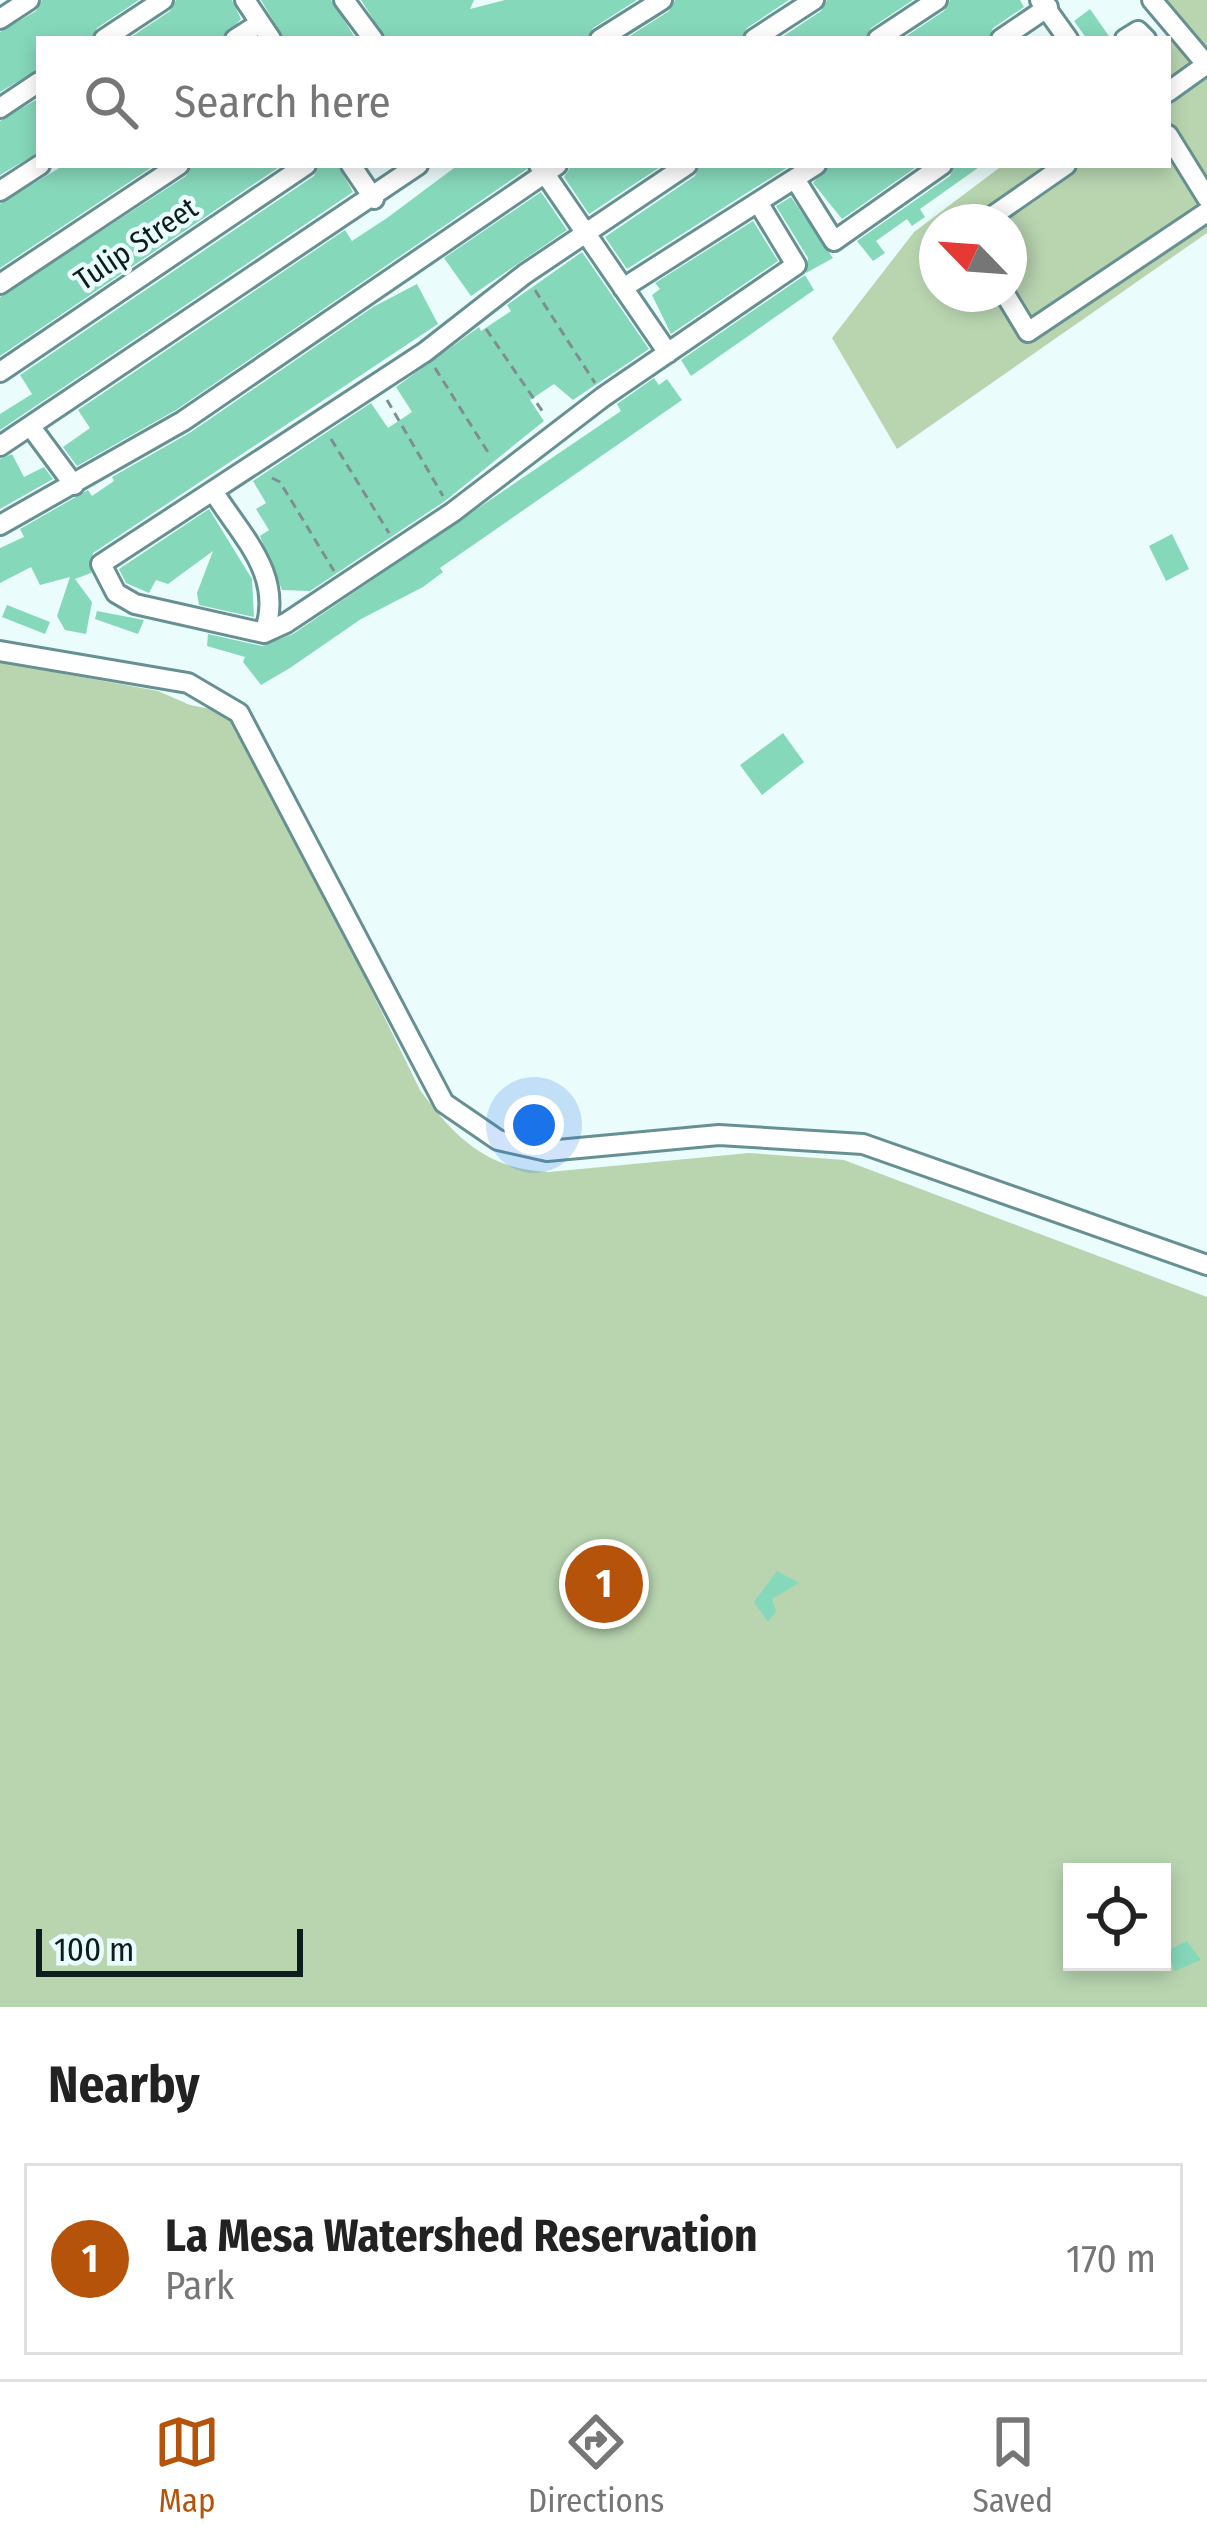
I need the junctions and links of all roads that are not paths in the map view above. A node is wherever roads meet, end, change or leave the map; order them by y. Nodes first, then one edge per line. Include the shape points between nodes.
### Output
1 (29, 0) edge
2 (163, 0) edge
3 (245, 0) edge
4 (370, 0) edge
5 (662, 0) edge
6 (814, 0) edge
7 (937, 0) edge
8 (1152, 0) edge
9 (1044, 3) edge
10 (348, 6) edge
11 (0, 19) edge
12 (265, 31) edge
13 (109, 36) edge
14 (371, 36) edge
15 (605, 36) edge
16 (759, 36) edge
17 (883, 36) edge
18 (1005, 36) edge
19 (1066, 36) edge
20 (1207, 64) edge
21 (36, 84) edge
22 (1171, 90) edge
23 (0, 108) edge
24 (1171, 139) edge
25 (36, 168) edge
26 (174, 168) edge
27 (302, 168) edge
28 (353, 168) edge
29 (414, 168) edge
30 (547, 168) edge
31 (682, 168) edge
32 (812, 168) edge
33 (937, 168) edge
34 (1062, 168) edge
35 (795, 179) junction
36 (0, 191) edge
37 (374, 199) junction
38 (1207, 199) edge
39 (759, 204) junction
40 (1011, 204) edge
41 (1207, 212) edge
42 (585, 232) junction
43 (0, 284) edge
44 (623, 288) junction
45 (1016, 312) edge
46 (668, 353) junction
47 (0, 372) edge
48 (31, 428) junction
49 (0, 446) edge
50 (74, 485) junction
51 (213, 490) junction
52 (0, 525) edge
53 (264, 633) junction
54 (0, 651) edge
55 (1207, 1265) edge

1 - 11 street
2 - 13 street
3 - 12 street
4 - 10 street
5 - 15 street
6 - 16 street
7 - 17 street
8 - 20 street
9 - 18 street
9 - 19 street
10 - 14 street
20 - 22 street
21 - 23 street
24 - 38 street
25 - 36 street
26 - 43 street
27 - 47 street, Tulip Street
28 - 37 street
29 - 37 street
30 - 42 street
30 - 50 street via 183,421
31 - 42 street
32 - 35 street
33 - 35 street via 834,241
34 - 40 street
35 - 39 street
37 - 48 street
39 - 44 street
39 - 46 street via 796,265
41 - 45 street via 1028,332
42 - 44 street
42 - 51 street via 425,352
44 - 46 street
46 - 53 street via 453,512
48 - 49 street
48 - 50 street
50 - 52 street
51 - 53 street via 270,582 273,609
51 - 53 street via 101,564 116,593 135,604
54 - 55 street via 188,683 239,713 444,1103 498,1140 547,1151 718,1135 863,1144

